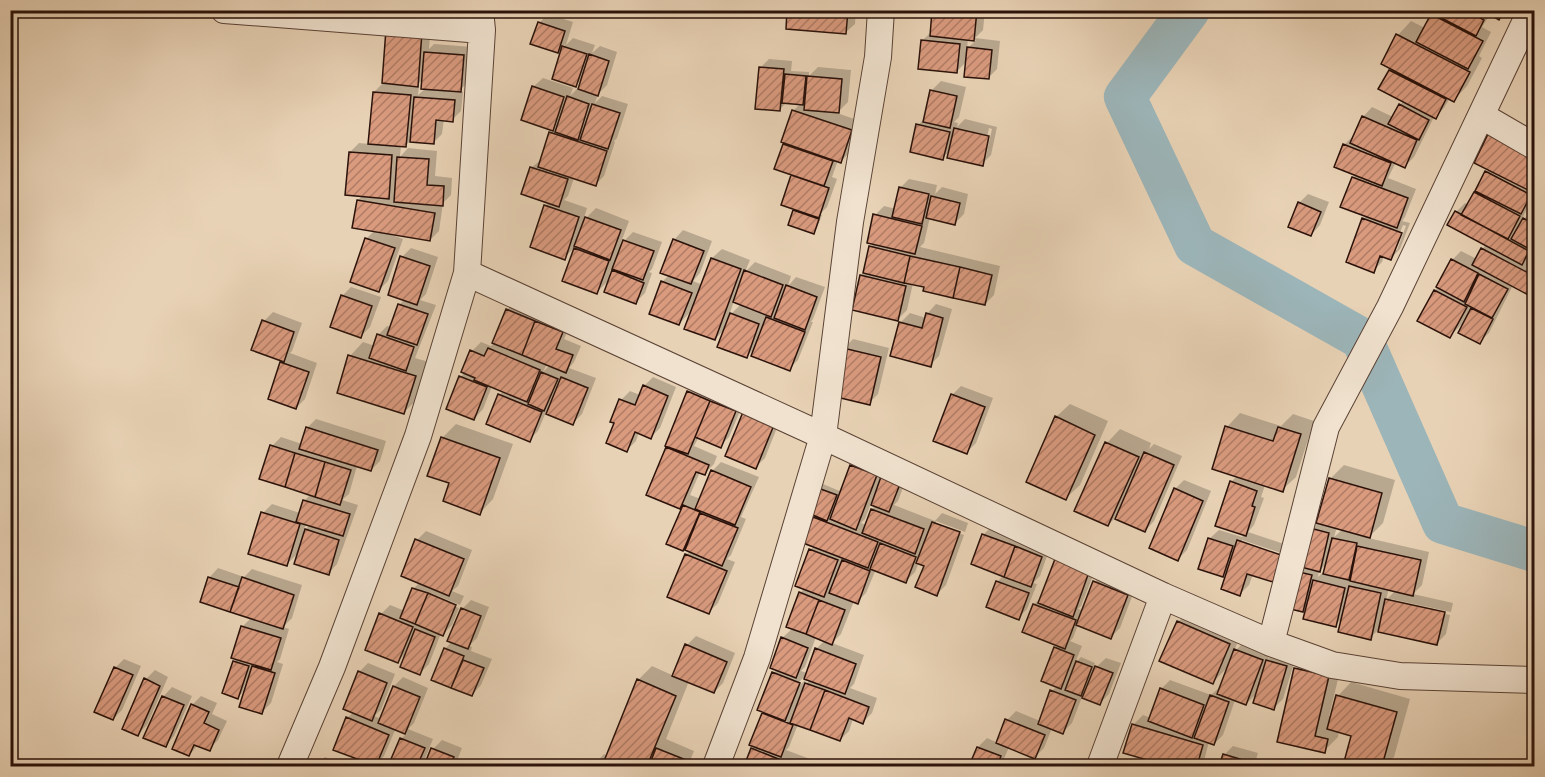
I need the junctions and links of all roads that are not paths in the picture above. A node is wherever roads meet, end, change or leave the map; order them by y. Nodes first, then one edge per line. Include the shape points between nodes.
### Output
1 (224, 10) edge
2 (881, 10) edge
3 (1531, 10) edge
4 (481, 20) edge
5 (1482, 116) junction
6 (1534, 146) edge
7 (467, 273) junction
8 (823, 436) junction
9 (1163, 596) junction
10 (1271, 644) junction
11 (1534, 680) edge
12 (290, 766) edge
13 (716, 766) edge
14 (1101, 766) edge

1 - 4 street
2 - 8 street via 878,57 850,222
3 - 5 street
4 - 7 street
5 - 6 street
5 - 10 street via 1390,307 1326,427
7 - 8 street
7 - 12 street via 418,436 332,667
8 - 9 street
8 - 13 street via 757,658
9 - 10 street
9 - 14 street
10 - 11 street via 1332,665 1400,676

